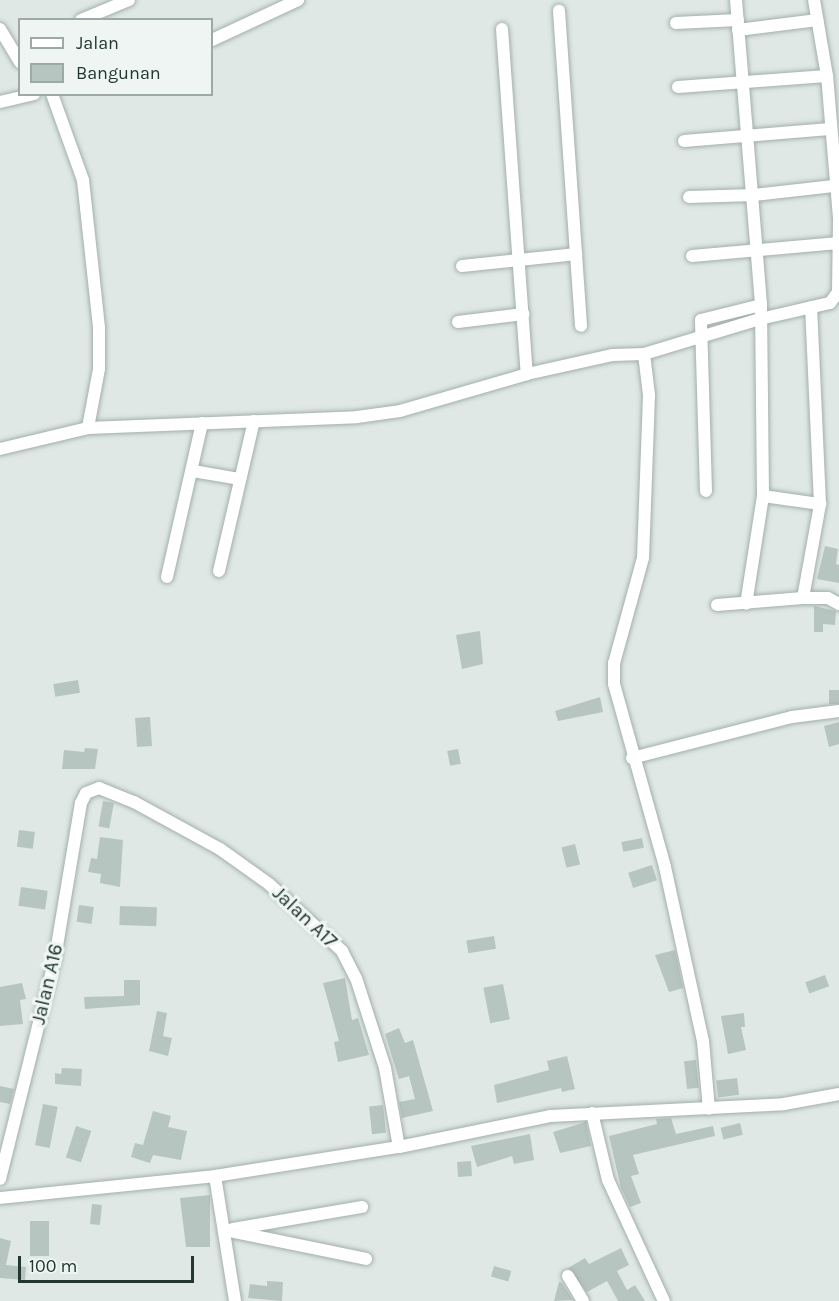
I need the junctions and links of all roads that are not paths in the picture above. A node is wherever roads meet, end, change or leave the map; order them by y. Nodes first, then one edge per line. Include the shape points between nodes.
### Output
1 (129, 0) edge
2 (298, 0) edge
3 (736, 0) edge
4 (814, 0) edge
5 (559, 11) dead end
6 (86, 18) edge
7 (817, 20) junction
8 (676, 23) dead end
9 (738, 25) junction
10 (0, 29) edge
11 (502, 29) dead end
12 (213, 40) edge
13 (18, 54) edge
14 (826, 76) junction
15 (744, 84) junction
16 (678, 87) dead end
17 (29, 96) edge
18 (53, 96) edge
19 (0, 102) edge
20 (830, 129) junction
21 (748, 137) junction
22 (684, 141) dead end
23 (833, 186) junction
24 (754, 195) junction
25 (689, 196) dead end
26 (839, 218) edge
27 (838, 243) edge
28 (758, 251) junction
29 (576, 254) junction
30 (692, 256) dead end
31 (520, 262) junction
32 (462, 266) dead end
33 (761, 304) junction
34 (811, 307) junction
35 (524, 314) junction
36 (760, 319) junction
37 (458, 322) dead end
38 (581, 326) dead end
39 (699, 338) junction
40 (644, 354) junction
41 (526, 374) junction
42 (254, 421) junction
43 (202, 423) junction
44 (88, 428) junction
45 (0, 449) edge
46 (193, 471) junction
47 (240, 479) junction
48 (706, 490) dead end
49 (763, 496) junction
50 (820, 504) junction
51 (219, 572) dead end
52 (167, 577) dead end
53 (803, 598) junction
54 (746, 604) junction
55 (839, 604) edge
56 (717, 605) dead end
57 (839, 711) edge
58 (632, 758) junction
59 (90, 790) joint
60 (839, 1094) edge
61 (709, 1109) junction
62 (592, 1113) junction
63 (399, 1147) junction
64 (215, 1176) junction
65 (0, 1179) edge
66 (0, 1198) edge
67 (362, 1207) dead end
68 (225, 1230) junction
69 (366, 1259) dead end
70 (568, 1276) dead end
71 (235, 1301) edge
72 (583, 1301) edge
73 (664, 1301) edge

1 - 6 street
2 - 12 street
3 - 9 street
4 - 7 street
5 - 29 street
7 - 9 street
7 - 14 street
8 - 9 street
9 - 15 street
10 - 13 street
11 - 31 street
14 - 15 street
14 - 20 street
15 - 16 street
15 - 21 street
17 - 19 street
18 - 44 street via 83,180 99,328 99,369
20 - 21 street
20 - 23 street
21 - 22 street
21 - 24 street
23 - 24 street
23 - 26 street
24 - 25 street
24 - 28 street
26 - 27 street
27 - 28 street
27 - 34 street via 836,300
28 - 30 street
28 - 33 street
29 - 31 street
29 - 38 street
31 - 32 street
31 - 35 street
33 - 36 street
33 - 39 street via 703,317
34 - 36 street
34 - 50 street
35 - 37 street
35 - 41 street
36 - 39 street
36 - 49 street
39 - 40 street
39 - 48 street
40 - 41 street via 613,355
40 - 58 street via 649,395 644,558 614,663 618,710
41 - 42 street via 400,411 357,417
42 - 43 street
42 - 47 street
43 - 44 street
43 - 46 street
44 - 45 street
46 - 47 street
46 - 52 street
47 - 51 street
49 - 50 street
49 - 54 street
50 - 53 street
53 - 54 street
53 - 55 street via 828,598
54 - 56 street
57 - 58 street via 792,717
58 - 61 street via 665,867 686,960 703,1041
59 - 63 street, Jalan A17 via 109,790 220,849 269,884 342,951 356,978 385,1068
59 - 65 street, Jalan A16 via 81,803 55,958
60 - 61 street via 784,1104
61 - 62 street
62 - 63 street via 550,1116
62 - 73 street via 608,1180
63 - 64 street
64 - 66 street
64 - 68 street
67 - 68 street
68 - 69 street
68 - 71 street
70 - 72 street

